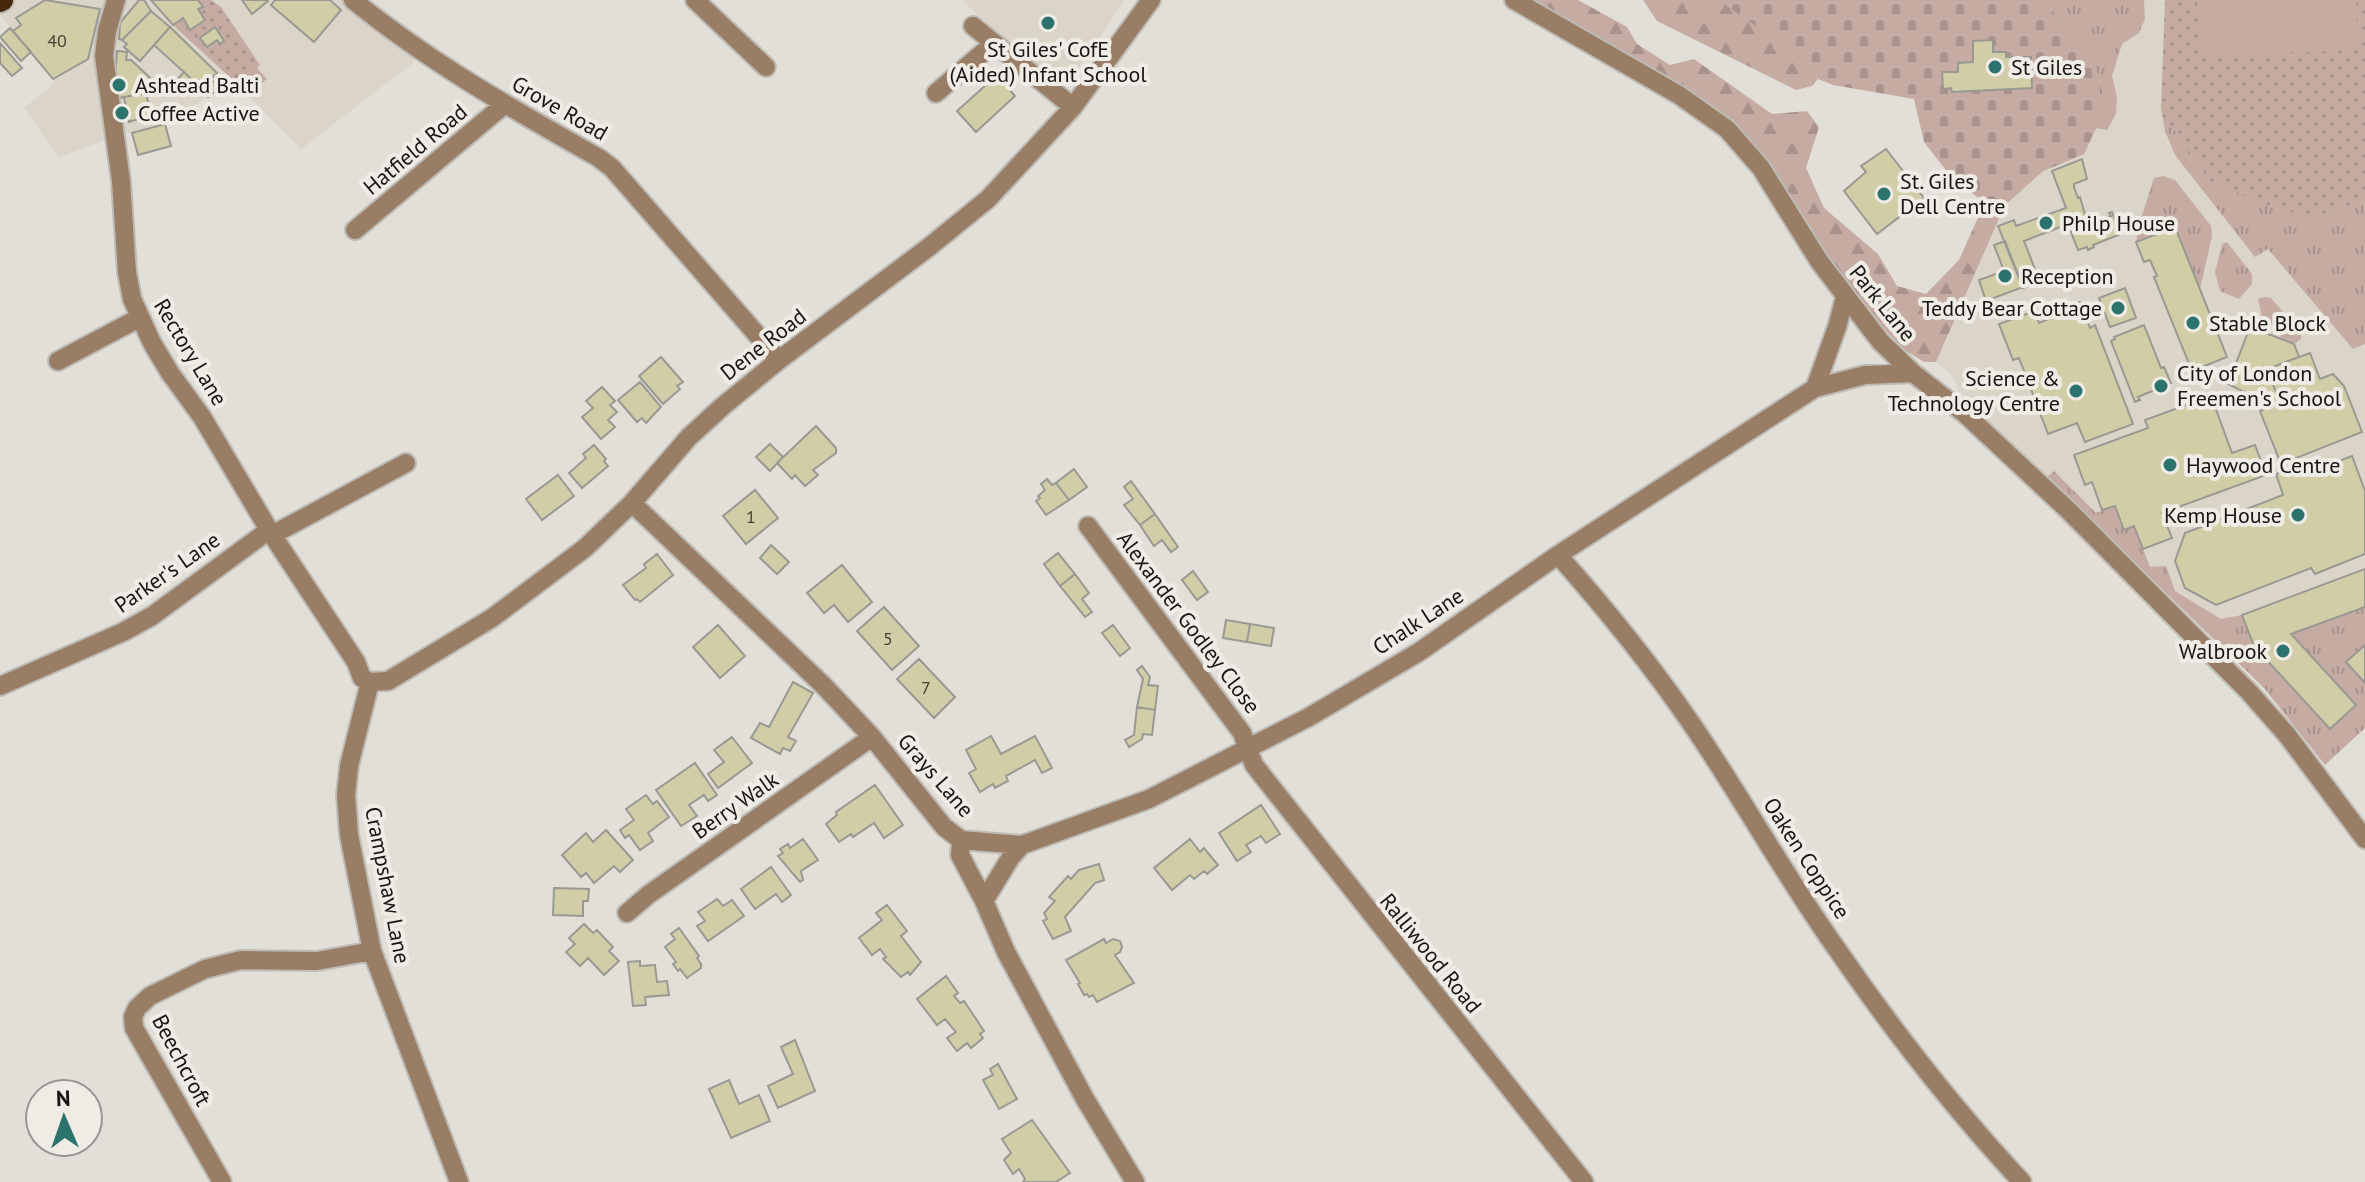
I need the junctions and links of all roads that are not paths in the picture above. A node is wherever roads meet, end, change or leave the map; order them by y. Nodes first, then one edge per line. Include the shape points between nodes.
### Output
1 (116, 0) edge
2 (695, 0) edge
3 (1151, 0) edge
4 (1514, 0) edge
5 (360, 2) edge
6 (973, 26) dead end
7 (994, 43) junction
8 (766, 67) dead end
9 (936, 93) dead end
10 (505, 104) junction
11 (1073, 107) junction
12 (355, 230) dead end
13 (1845, 297) junction
14 (139, 318) junction
15 (779, 360) junction
16 (58, 361) dead end
17 (1913, 373) junction
18 (1815, 388) junction
19 (406, 463) dead end
20 (632, 503) junction
21 (1088, 526) dead end
22 (271, 533) junction
23 (1558, 555) junction
24 (370, 682) junction
25 (0, 686) edge
26 (872, 737) junction
27 (1247, 749) junction
28 (2365, 839) edge
29 (961, 840) junction
30 (1022, 845) junction
31 (984, 901) junction
32 (627, 913) dead end
33 (372, 951) junction
34 (222, 1182) edge
35 (459, 1182) edge
36 (1135, 1182) edge
37 (1584, 1182) edge
38 (2022, 1182) edge

1 - 14 street, Rectory Lane via 104,56 127,272
2 - 8 street
3 - 11 street, Dene Road
4 - 13 street, Park Lane via 1679,95 1727,129 1761,168
5 - 10 street, Grove Road via 403,40
6 - 7 street
7 - 9 street
7 - 11 street
10 - 12 street, Hatfield Road
10 - 15 street, Grove Road via 612,168
11 - 15 street, Dene Road via 988,199
13 - 17 street, Park Lane
13 - 18 street
14 - 16 street
14 - 22 street, Rectory Lane
15 - 20 street, Dene Road via 689,437
17 - 18 street, Chalk Lane via 1865,375
17 - 28 street, Park Lane via 2056,500 2250,693
18 - 23 street, Chalk Lane
19 - 22 street, Parker's Lane
20 - 24 street, Dene Road via 585,548 492,618 388,681
20 - 26 street, Grays Lane
21 - 27 street, Alexander Godley Close via 1242,733
22 - 24 street, Rectory Lane via 362,678
22 - 25 street, Parker's Lane via 152,616
23 - 27 street, Chalk Lane via 1419,652
23 - 38 street, Oaken Coppice via 1693,726 1832,943 1892,1026
24 - 33 street, Crampshaw Lane via 346,795
26 - 29 street, Grays Lane via 944,827
26 - 32 street, Berry Walk
27 - 30 street, Chalk Lane via 1149,799
27 - 37 street, Ralliwood Road via 1366,909
29 - 30 street, Chalk Lane
29 - 31 street, Grays Lane via 960,855
30 - 31 street
31 - 36 street, Grays Lane via 1045,1025
33 - 34 street, Beechcroft via 317,961 241,960 205,969 137,1008 134,1028
33 - 35 street, Crampshaw Lane

